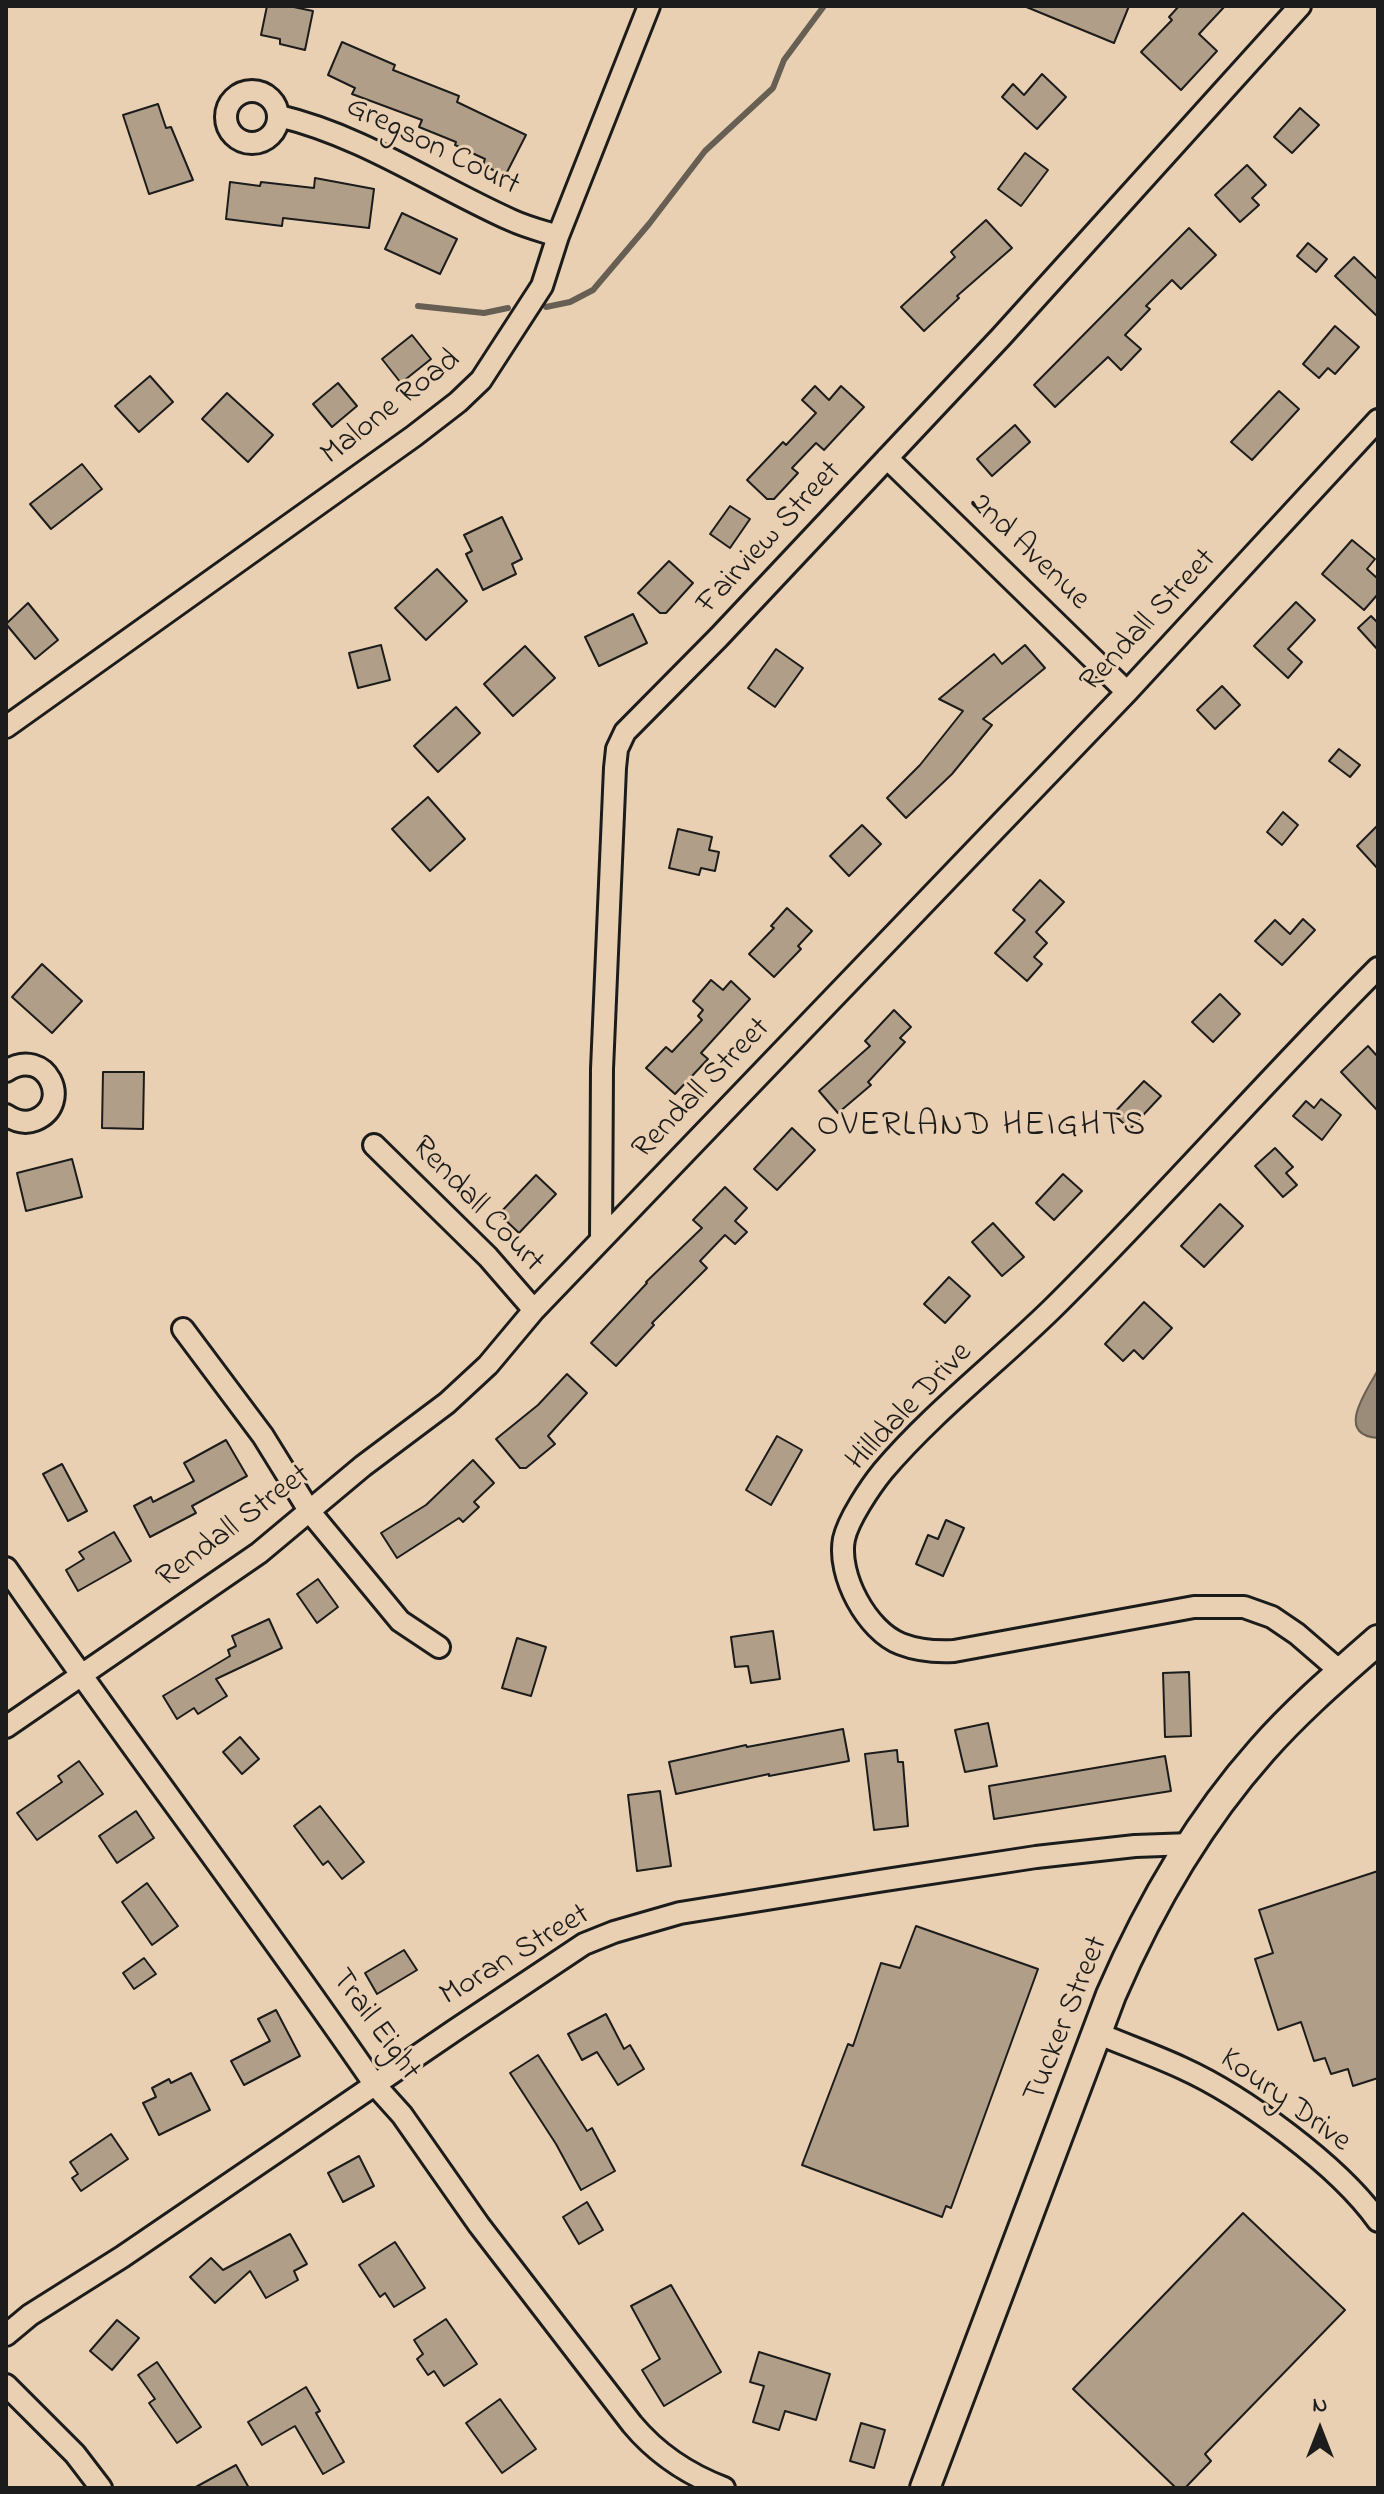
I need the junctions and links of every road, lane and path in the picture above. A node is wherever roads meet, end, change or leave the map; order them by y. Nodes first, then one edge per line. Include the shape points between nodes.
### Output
1 (649, 6) edge
2 (1300, 6) edge
3 (279, 116) dead end
4 (558, 236) junction
5 (1378, 420) edge
6 (887, 458) junction
7 (1127, 692) junction
8 (11, 715) edge
9 (1378, 968) edge
10 (6, 1071) edge
11 (6, 1115) edge
12 (374, 1145) dead end
13 (601, 1240) junction
14 (534, 1310) junction
15 (183, 1329) dead end
16 (310, 1512) junction
17 (6, 1568) edge
18 (1378, 1640) edge
19 (439, 1647) dead end
20 (1341, 1672) junction
21 (82, 1673) junction
22 (6, 1727) edge
23 (1191, 1844) junction
24 (1097, 2033) junction
25 (375, 2085) junction
26 (1378, 2221) edge
27 (6, 2335) edge
28 (6, 2385) edge
29 (101, 2488) edge
30 (724, 2488) edge
31 (925, 2488) edge

1 - 4 street, Malone Road
2 - 6 street, Fairview Street
3 - 4 street, Gregson Court via 347,138 514,222
4 - 8 street, Malone Road via 542,286 494,363 458,402 167,614
5 - 7 street, Rendall Street
6 - 7 street, 2nd Avenue
6 - 13 street, Fairview Street via 625,732 617,749 602,1069
7 - 13 street, Rendall Street
9 - 20 street, Hilldale Drive via 1052,1309 882,1472 844,1538 844,1566 855,1598 878,1629 909,1647 954,1651 1194,1607 1244,1607 1272,1617
10 - 11 street via 23,1063 41,1068 54,1094 49,1109 36,1119 20,1122
12 - 14 street, Rendall Court
13 - 14 street, Rendall Street
14 - 16 street, Rendall Street via 447,1403
15 - 16 street via 263,1436
16 - 19 street via 400,1621
16 - 21 street, Rendall Street via 259,1553
17 - 21 street, Trail Eight
18 - 20 street, Tucker Street
20 - 23 street, Tucker Street via 1261,1751
21 - 22 street, Rendall Street
21 - 25 street, Trail Eight
23 - 24 street, Tucker Street via 1133,1946
23 - 25 street, Moran Street via 1036,1857 638,1923 584,1944
24 - 26 street, Koury Drive via 1183,2068 1232,2095 1298,2143
24 - 31 street, Tucker Street
25 - 27 street, Moran Street
25 - 30 street, Trail Eight via 649,2445 692,2476
28 - 29 street

